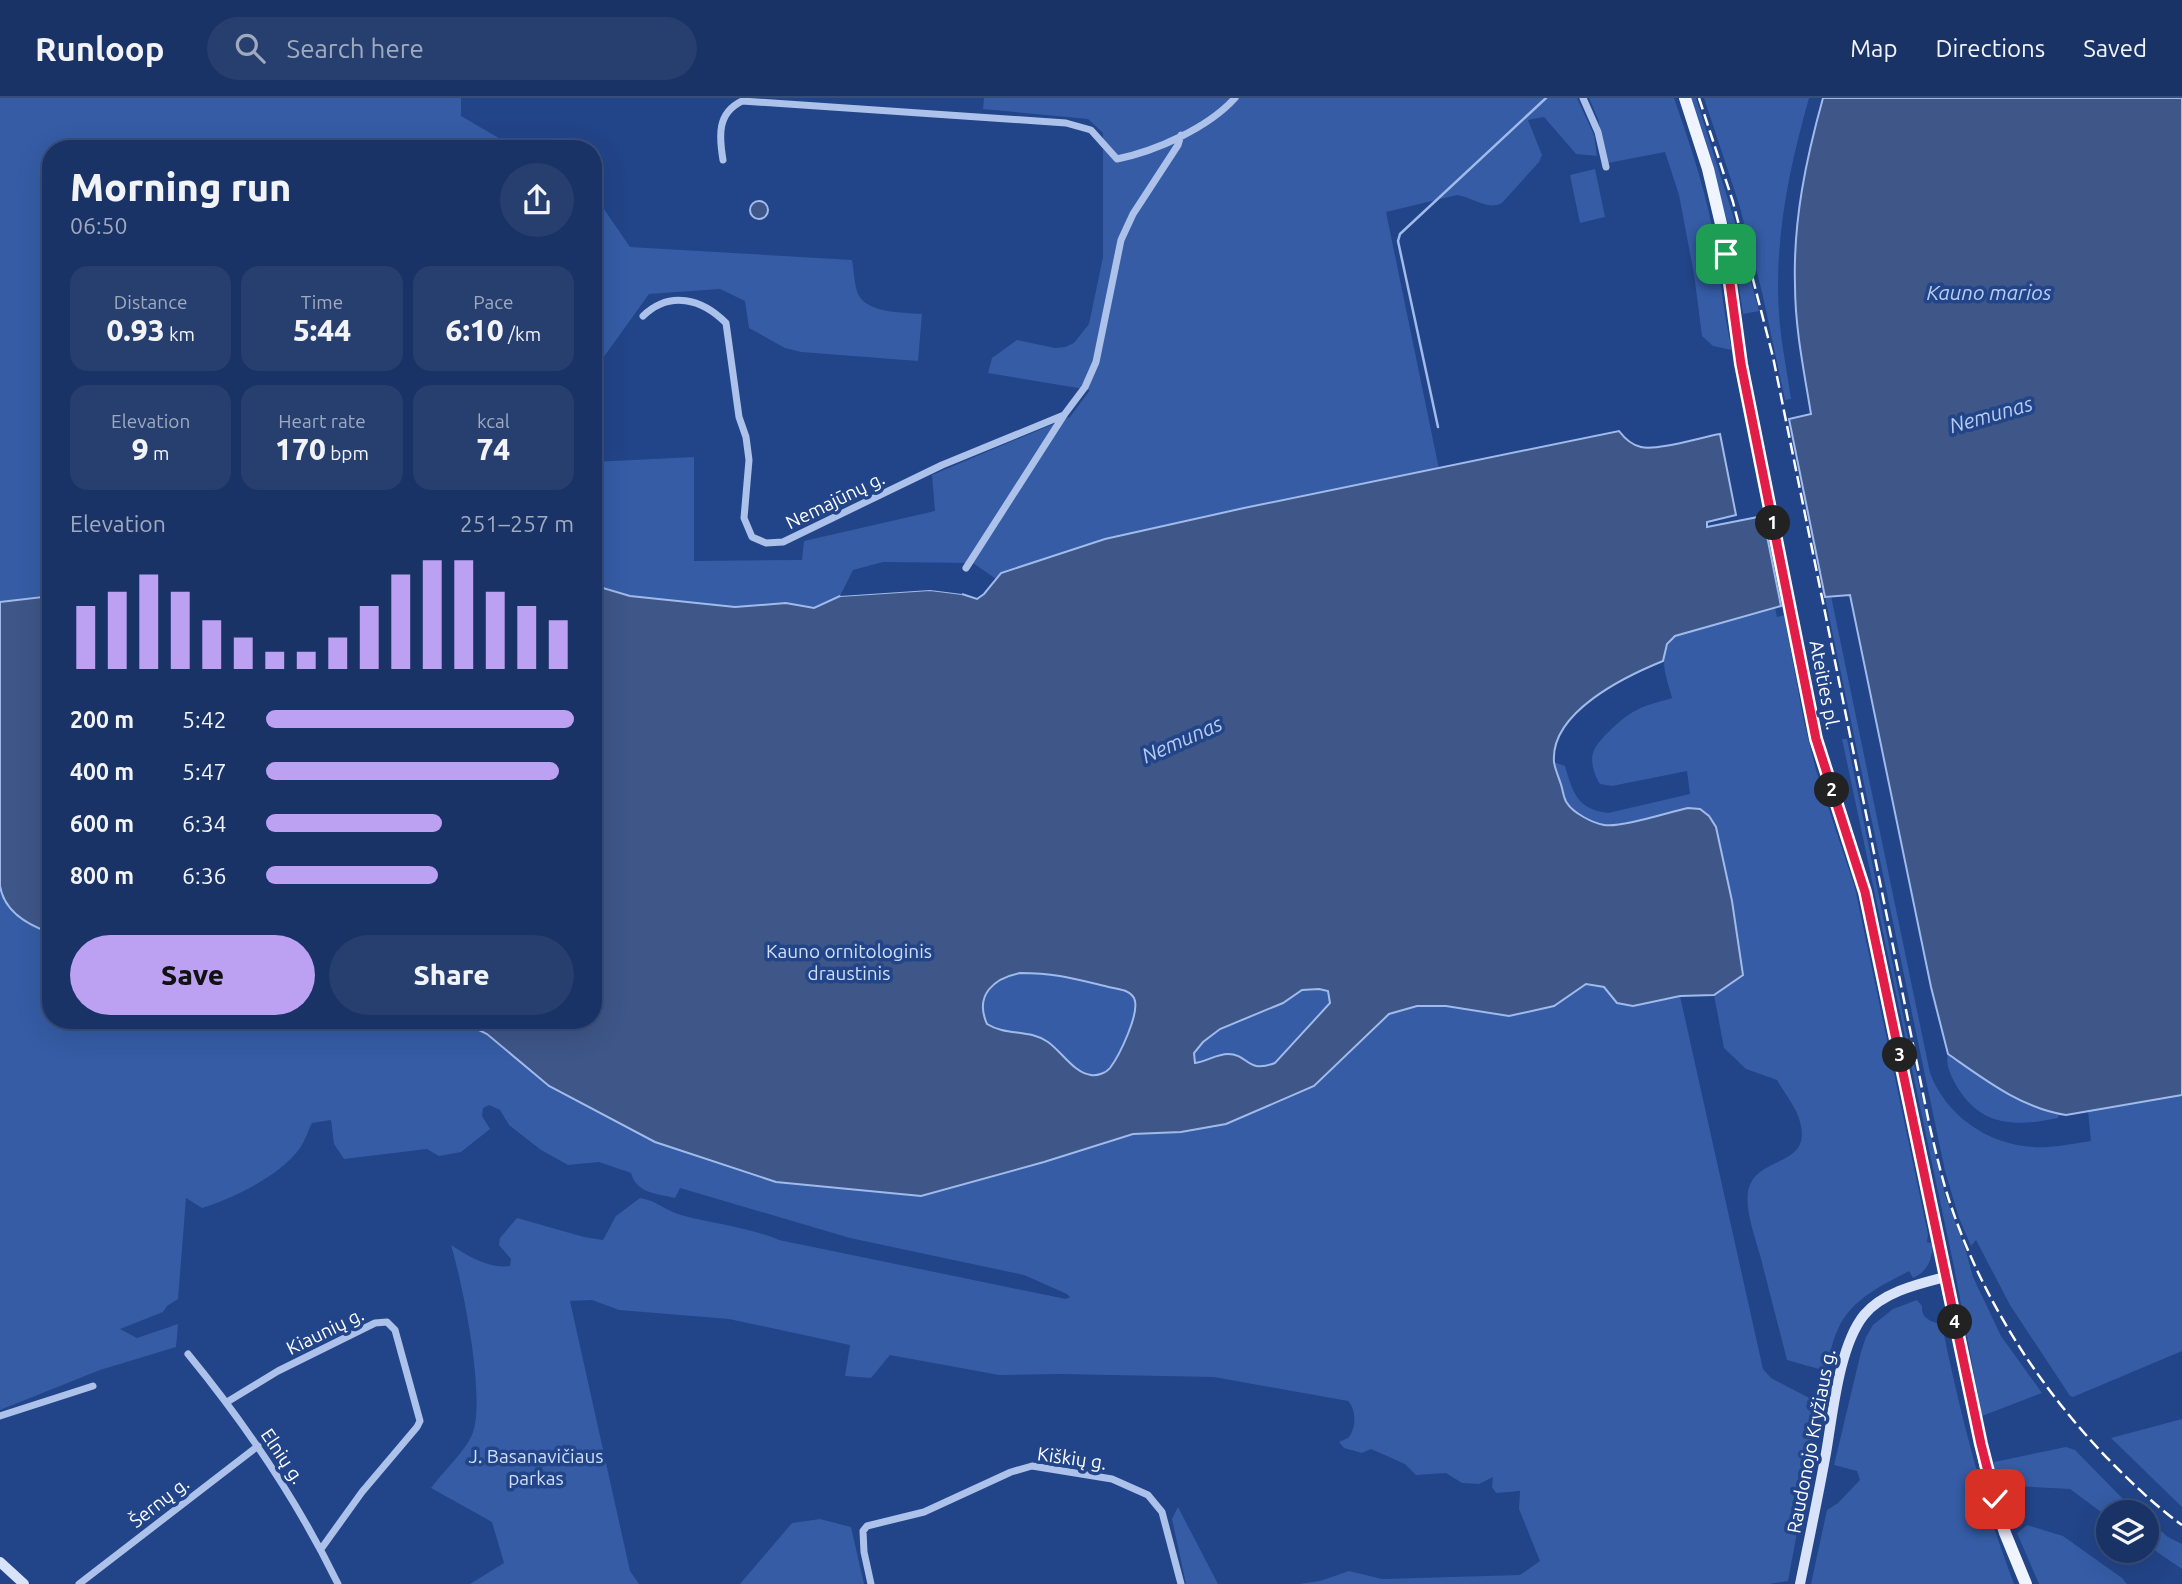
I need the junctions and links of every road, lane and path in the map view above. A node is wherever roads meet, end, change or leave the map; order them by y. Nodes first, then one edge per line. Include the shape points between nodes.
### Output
1 (1235, 98) edge
2 (1583, 98) edge
3 (1685, 98) edge
4 (1181, 135) junction
5 (723, 160) dead end
6 (1606, 167) dead end
7 (643, 316) dead end
8 (1064, 415) junction
9 (966, 568) dead end
10 (1945, 1277) junction
11 (188, 1354) dead end
12 (93, 1386) dead end
13 (227, 1402) junction
14 (0, 1416) edge
15 (258, 1446) junction
16 (321, 1549) junction
17 (0, 1562) edge
18 (24, 1584) edge
19 (79, 1584) edge
20 (338, 1584) edge
21 (872, 1584) edge
22 (1181, 1584) edge
23 (1800, 1584) edge
24 (2026, 1584) edge

1 - 4 street via 1208,122
2 - 6 street
3 - 10 main road, Ateities pl. via 1714,192 1734,319 1816,739 1865,892
4 - 5 street via 1141,154 1117,159 1091,130 1066,123 742,101 724,116
4 - 8 street via 1125,228 1096,362 1085,387
7 - 8 street, Nemajūnų g. via 654,306 687,300 702,303 726,323 749,460 744,518 751,537 766,543 783,542 942,465
8 - 9 street
10 - 23 main road, Raudonojo Kryžiaus g. via 1879,1303 1864,1316 1851,1338
10 - 24 main road, Ateities pl. via 1987,1473
11 - 13 street, Elnių g.
12 - 14 street
13 - 15 street, Elnių g.
13 - 16 street, Kiaunių g. via 374,1323 387,1322 394,1329 419,1421
15 - 16 street, Elnių g.
15 - 19 street, Šernų g.
16 - 20 street, Elnių g.
17 - 18 main road
21 - 22 street, Kiškių g. via 863,1531 876,1522 924,1512 1032,1466 1112,1479 1148,1494 1162,1512

